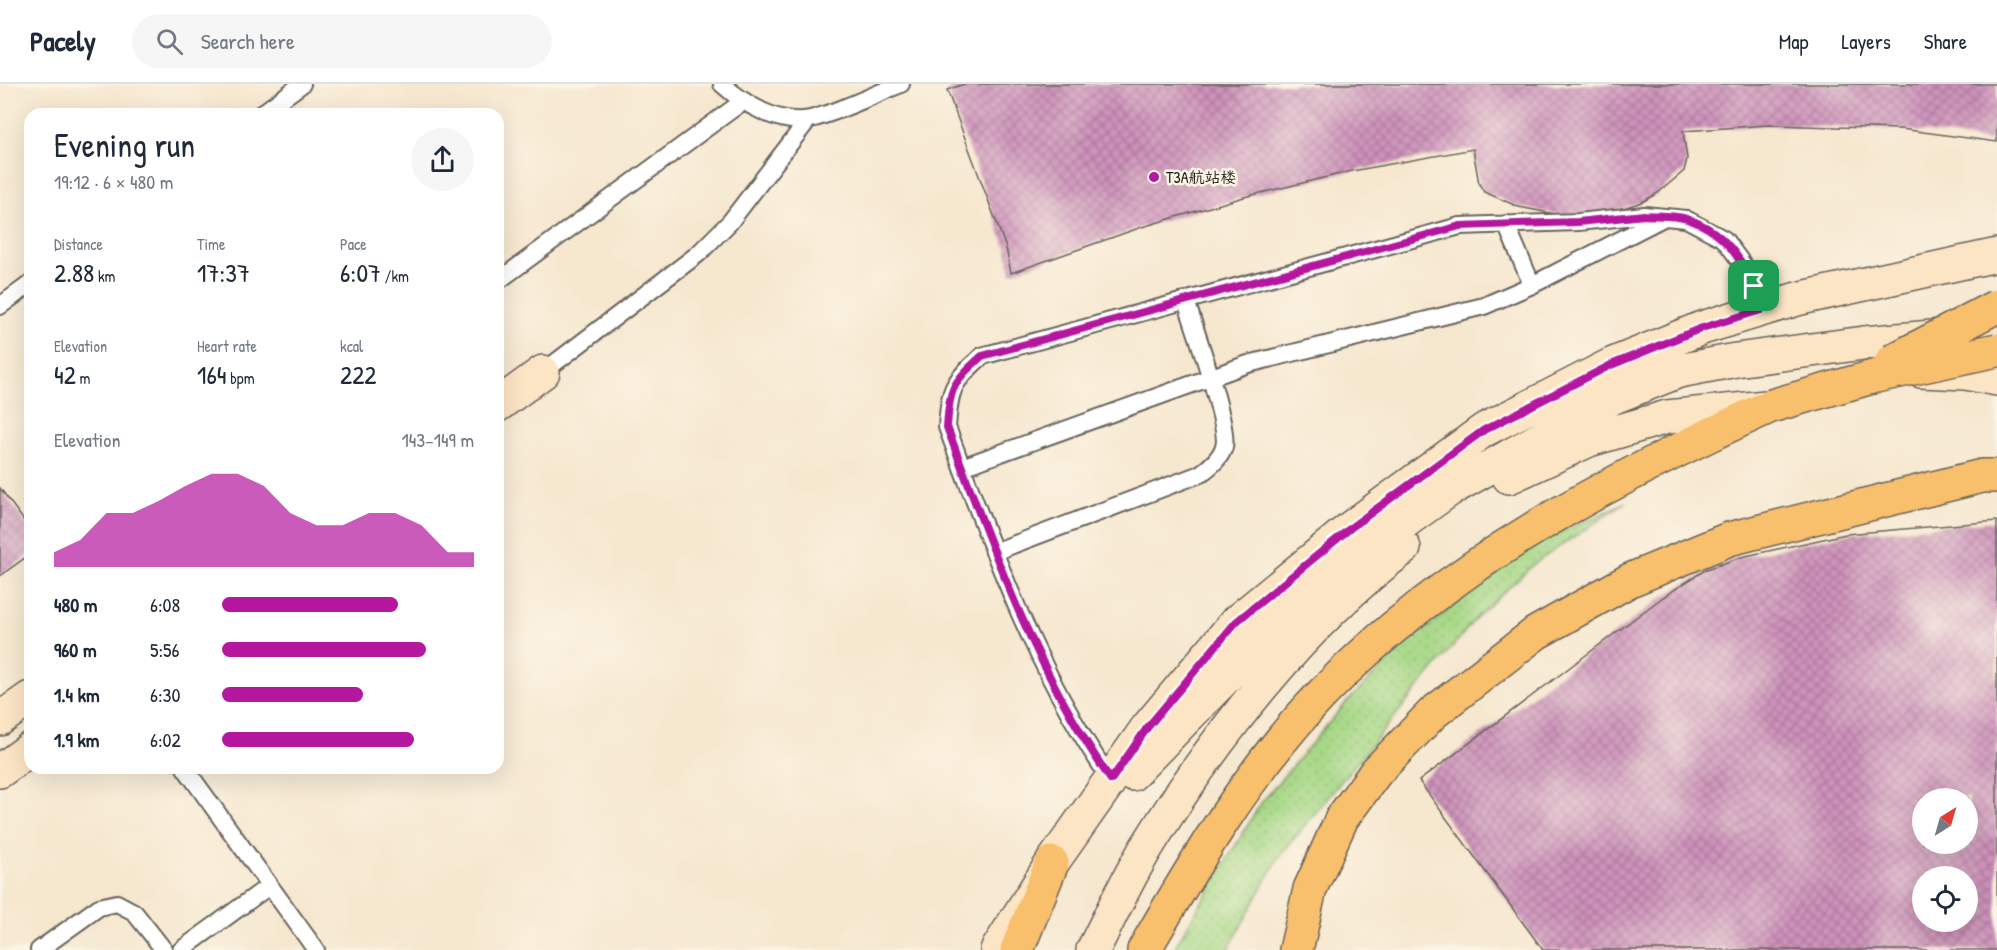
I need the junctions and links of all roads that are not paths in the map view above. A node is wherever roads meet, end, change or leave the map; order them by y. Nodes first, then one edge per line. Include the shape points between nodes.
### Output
1 (302, 84) edge
2 (722, 84) edge
3 (901, 84) edge
4 (742, 102) junction
5 (269, 108) edge
6 (808, 120) junction
7 (1667, 217) junction
8 (1506, 224) junction
9 (1997, 255) edge
10 (504, 277) edge
11 (1532, 285) junction
12 (24, 288) edge
13 (1186, 301) junction
14 (0, 306) edge
15 (1997, 306) edge
16 (1761, 310) junction
17 (1997, 335) edge
18 (1997, 350) edge
19 (1679, 370) junction
20 (543, 372) joint
21 (1997, 374) edge
22 (1876, 376) junction
23 (1209, 378) junction
24 (1997, 379) edge
25 (1843, 386) junction
26 (504, 401) edge
27 (1771, 406) junction
28 (962, 467) junction
29 (1997, 476) edge
30 (994, 552) junction
31 (24, 702) edge
32 (0, 719) edge
33 (24, 753) edge
34 (0, 771) edge
35 (189, 774) edge
36 (1111, 780) junction
37 (1083, 820) junction
38 (1052, 863) junction
39 (269, 886) junction
40 (39, 950) edge
41 (164, 950) edge
42 (181, 950) edge
43 (316, 950) edge
44 (997, 950) edge
45 (1017, 950) edge
46 (1093, 950) edge
47 (1144, 950) edge
48 (1296, 950) edge

1 - 5 lane
2 - 4 lane
3 - 6 lane
4 - 6 lane via 773,116
4 - 10 lane
6 - 20 lane via 730,222 698,254
7 - 8 lane
7 - 11 lane
7 - 16 lane via 1686,219 1724,239 1744,266
8 - 11 lane
8 - 13 lane via 1460,226
9 - 16 main road
11 - 23 lane via 1484,306 1248,364
12 - 14 lane
13 - 23 lane
13 - 28 lane via 982,356 963,373 950,393 947,427
15 - 25 highway, bridge
16 - 36 main road via 1702,328 1611,365 1484,430 1353,526 1236,622 1147,728
17 - 19 main road via 1864,343
18 - 22 highway, bridge
19 - 24 main road via 1818,366 1966,373
19 - 37 main road via 1614,397 1530,442 1449,490 1353,559 1260,642 1160,747
20 - 26 main road
21 - 22 highway, bridge
22 - 25 highway, bridge
23 - 28 lane
23 - 30 lane via 1226,432 1224,446 1210,467
25 - 27 highway, bridge
27 - 46 main road via 1667,417 1589,440 1516,473 1447,516 1377,568 1308,636 1239,715 1147,846
27 - 47 highway via 1656,459 1543,522 1389,632 1323,693 1273,751
28 - 30 lane
29 - 48 highway via 1982,476 1860,504 1729,538 1630,580 1536,633 1433,713 1376,772 1342,818 1310,889
30 - 36 lane via 1021,620 1062,700
31 - 32 main road
33 - 34 main road
35 - 39 lane
36 - 37 main road
37 - 38 main road
38 - 44 main road
38 - 45 highway
39 - 42 lane
39 - 43 lane
40 - 41 lane via 109,903 134,912

